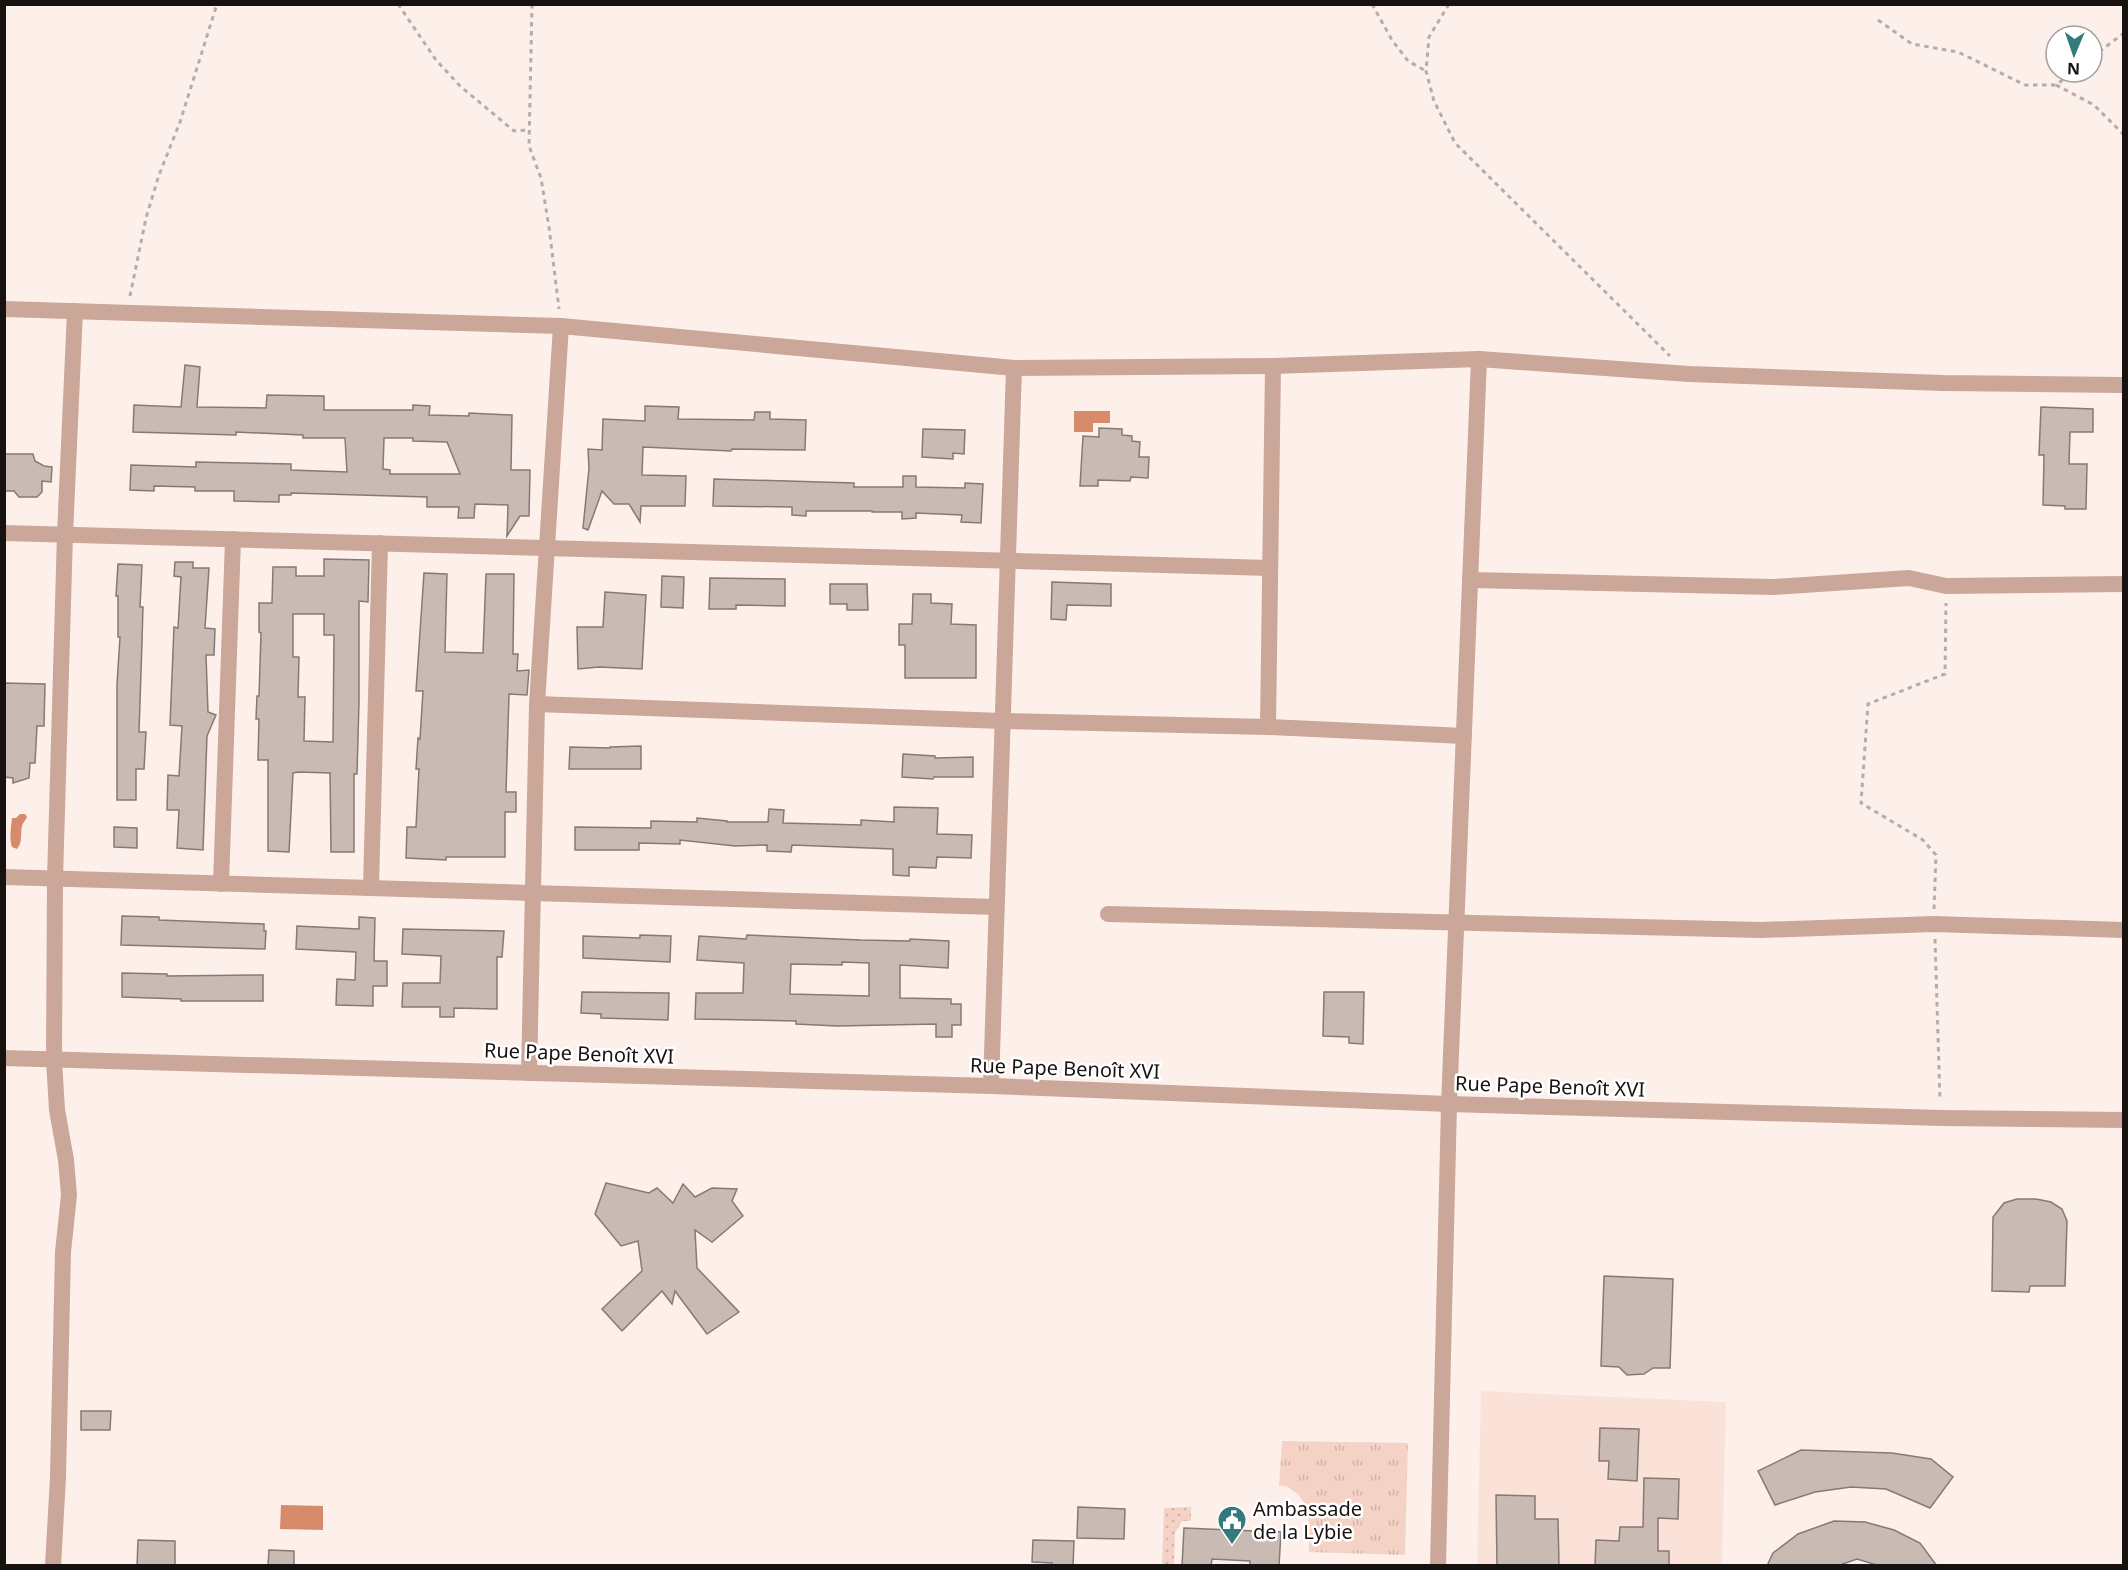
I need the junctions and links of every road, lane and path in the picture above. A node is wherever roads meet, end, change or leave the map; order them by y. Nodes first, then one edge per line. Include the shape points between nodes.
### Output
1 (217, 4) edge
2 (398, 4) edge
3 (532, 4) edge
4 (1372, 4) edge
5 (1449, 4) edge
6 (1878, 20) dead end
7 (2124, 33) edge
8 (2104, 48) edge
9 (1426, 71) junction
10 (2056, 85) joint
11 (528, 130) junction
12 (2124, 135) edge
13 (4, 309) edge
14 (75, 311) junction
15 (127, 313) junction
16 (561, 326) junction
17 (1479, 359) junction
18 (1273, 366) junction
19 (1014, 368) junction
20 (1689, 374) junction
21 (2124, 385) edge
22 (4, 533) edge
23 (65, 534) junction
24 (233, 539) junction
25 (381, 543) junction
26 (546, 548) junction
27 (1007, 560) junction
28 (1270, 568) junction
29 (1470, 580) junction
30 (2124, 584) edge
31 (1946, 586) junction
32 (537, 704) junction
33 (1002, 721) junction
34 (1268, 727) junction
35 (1464, 736) junction
36 (4, 877) edge
37 (55, 879) junction
38 (221, 884) junction
39 (371, 888) junction
40 (533, 893) junction
41 (996, 908) junction
42 (1108, 914) dead end
43 (1456, 922) junction
44 (1934, 924) junction
45 (2124, 930) edge
46 (4, 1058) edge
47 (54, 1060) junction
48 (529, 1073) junction
49 (991, 1086) junction
50 (1449, 1104) junction
51 (1941, 1118) junction
52 (2124, 1120) edge
53 (53, 1566) edge
54 (1438, 1566) edge

1 - 15 path via 146,218
2 - 11 path via 436,60 460,86 514,131
3 - 11 path
4 - 9 path via 1408,61
5 - 9 path via 1429,37
6 - 10 path via 1912,44 1958,52 2025,85
7 - 8 path
9 - 20 path via 1434,101 1455,142
10 - 12 path via 2094,105
11 - 16 path via 529,146 541,178
13 - 14 street
14 - 15 street
14 - 23 street
15 - 16 street
16 - 19 street
16 - 26 street
17 - 18 street
17 - 20 street
17 - 29 street
18 - 19 street
18 - 28 street
19 - 27 street
20 - 21 street
22 - 23 street
23 - 24 street
23 - 37 street
24 - 25 street
24 - 38 street
25 - 26 street
25 - 39 street
26 - 27 street
26 - 32 street
27 - 28 street
27 - 33 street
28 - 34 street
29 - 31 street via 1773,587 1909,578
29 - 35 street
30 - 31 street
31 - 44 path via 1945,674 1868,704 1861,802 1923,840 1936,855
32 - 33 street
32 - 40 street
33 - 34 street
33 - 41 street
34 - 35 street
35 - 43 street
36 - 37 street
37 - 38 street
37 - 47 street
38 - 39 street
39 - 40 street
40 - 41 street
40 - 48 street
41 - 49 street
42 - 43 street
43 - 44 street via 1761,930
43 - 50 street
44 - 45 street
44 - 51 path
46 - 47 street, Rue Pape Benoît XVI
47 - 48 street, Rue Pape Benoît XVI
47 - 53 street via 69,1195 63,1252
48 - 49 street, Rue Pape Benoît XVI
49 - 50 street, Rue Pape Benoît XVI
50 - 51 street, Rue Pape Benoît XVI
50 - 54 street
51 - 52 street, Rue Pape Benoît XVI

